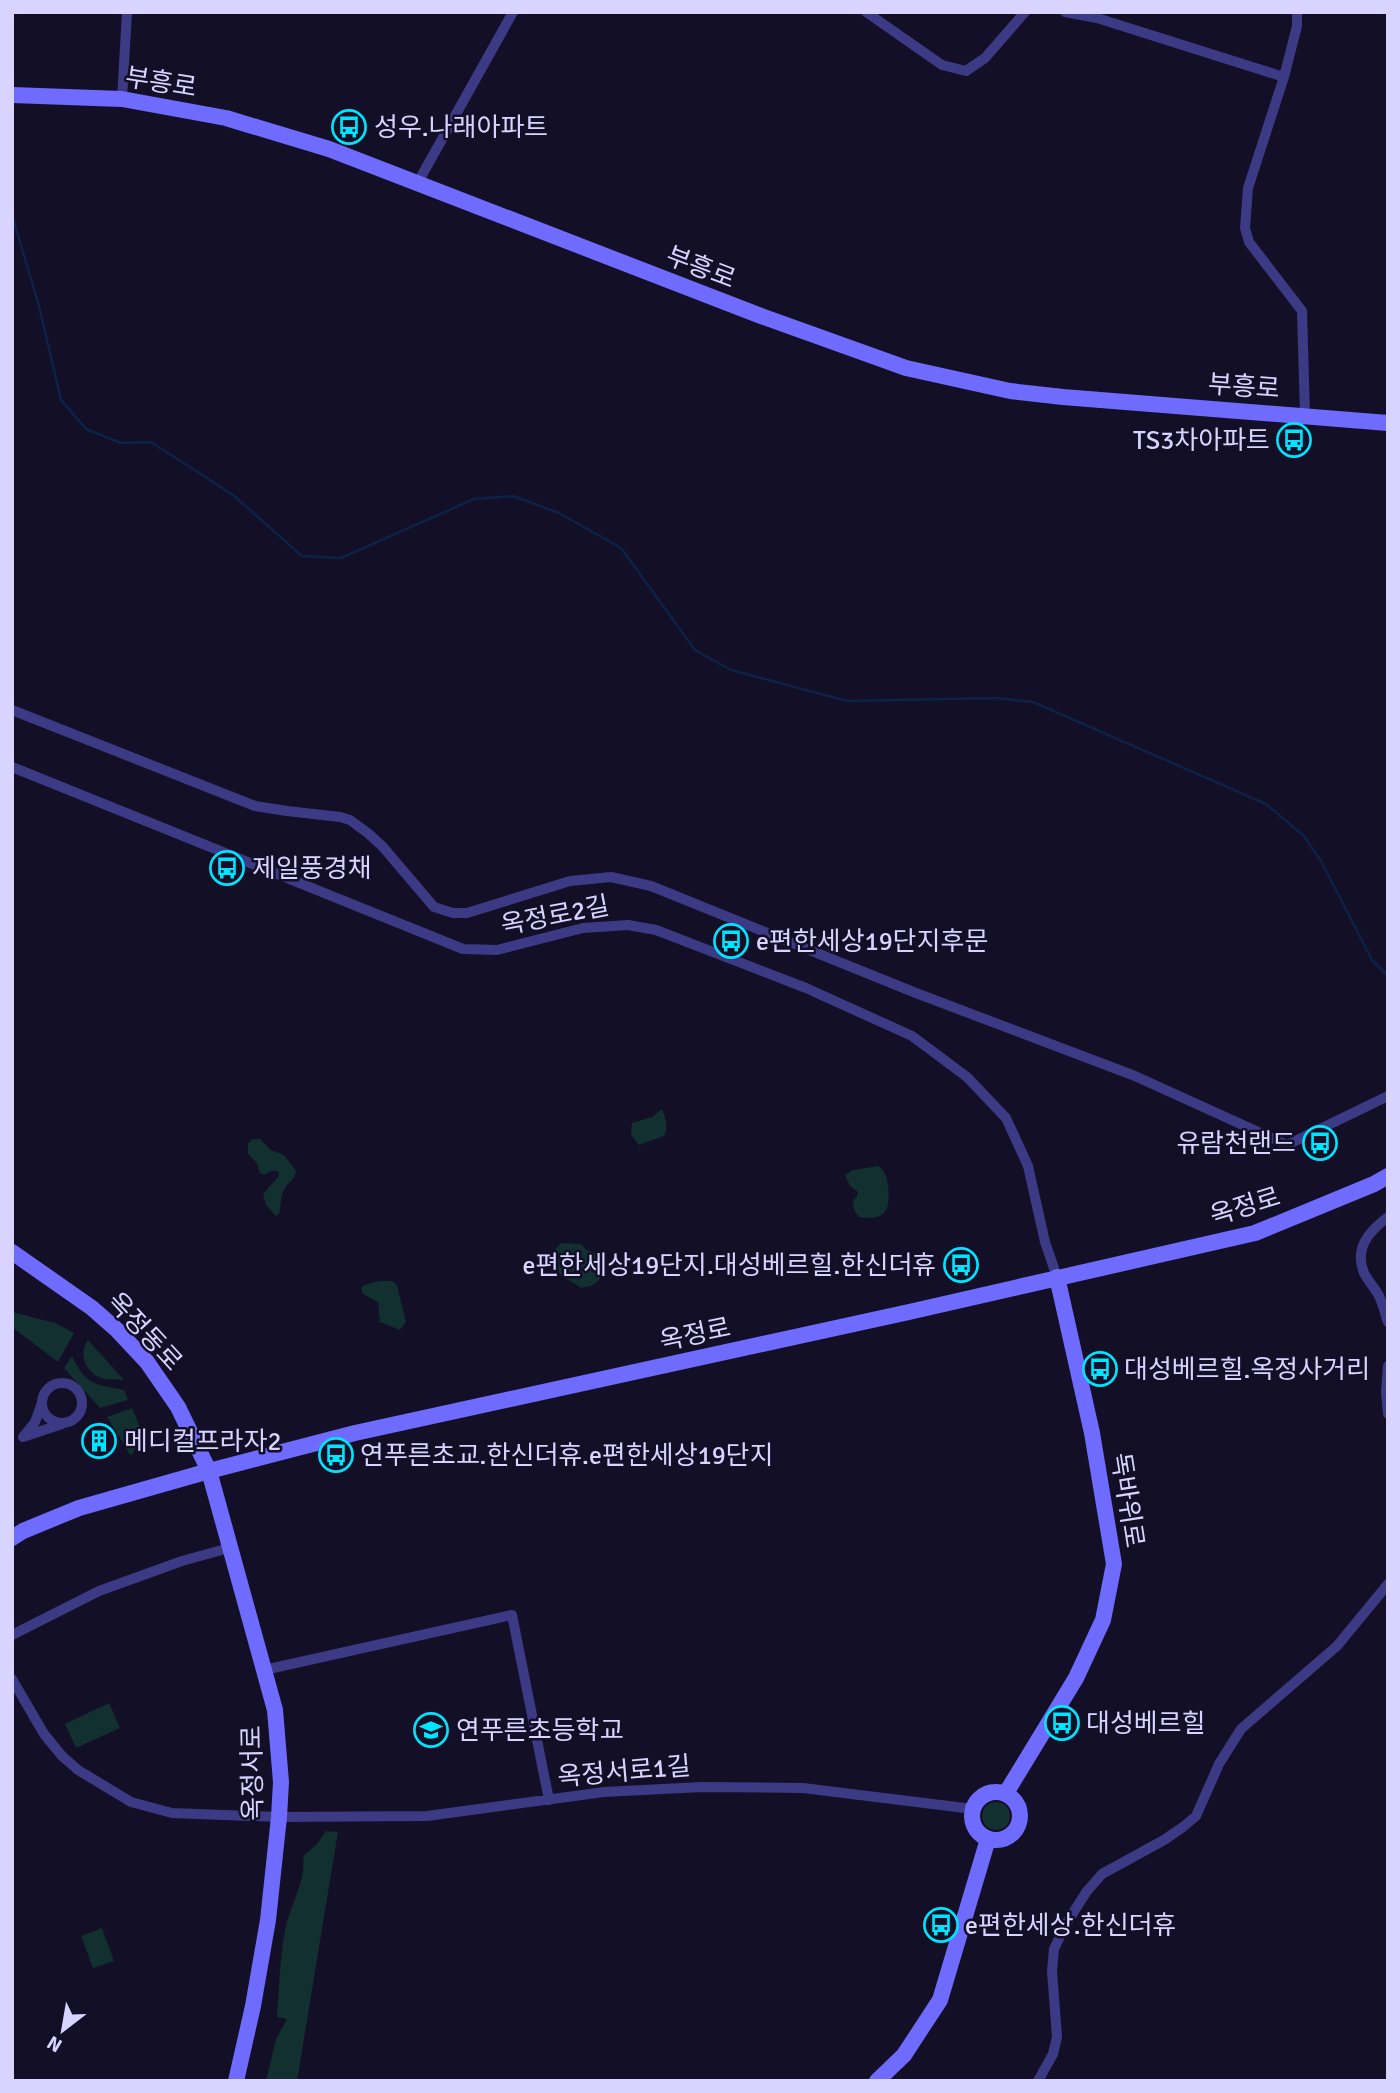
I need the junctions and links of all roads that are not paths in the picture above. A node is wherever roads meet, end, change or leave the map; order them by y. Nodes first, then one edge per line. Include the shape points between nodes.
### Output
1 (127, 12) edge
2 (513, 12) edge
3 (866, 12) edge
4 (1025, 12) edge
5 (1065, 12) edge
6 (1297, 12) edge
7 (1284, 77) junction
8 (12, 95) edge
9 (121, 99) junction
10 (417, 184) junction
11 (1305, 415) junction
12 (1383, 421) edge
13 (12, 710) edge
14 (12, 767) edge
15 (1388, 1096) edge
16 (1388, 1175) edge
17 (1388, 1217) edge
18 (12, 1252) edge
19 (1056, 1277) junction
20 (1388, 1322) edge
21 (1388, 1366) edge
22 (43, 1397) junction
23 (1388, 1415) edge
24 (66, 1423) junction
25 (17, 1440) edge
26 (209, 1471) junction
27 (12, 1538) edge
28 (229, 1548) junction
29 (1386, 1586) edge
30 (12, 1635) edge
31 (264, 1671) junction
32 (12, 1679) edge
33 (1006, 1793) junction
34 (549, 1800) junction
35 (973, 1808) junction
36 (279, 1817) junction
37 (988, 1839) junction
38 (236, 2081) edge
39 (877, 2081) edge
40 (1038, 2081) edge

1 - 9 street
2 - 10 street
3 - 4 street via 942,65 966,71 985,58
5 - 7 street
6 - 7 street
7 - 11 street via 1248,188 1245,228 1249,242 1302,312
8 - 9 main road, 부흥로
9 - 10 main road, 부흥로 via 226,118 328,149
10 - 11 main road, 부흥로 via 906,368 1010,391
11 - 12 main road, 부흥로
13 - 15 street via 255,806 350,820 383,847 434,907 453,914 570,881 611,877 651,886 1135,1076 1287,1145
14 - 19 street, 옥정로2길 via 463,949 497,950 583,928 628,925 656,930 806,988 912,1036 967,1077 1006,1118 1028,1166
16 - 19 main road, 옥정로 via 1255,1233
17 - 20 street via 1366,1237 1361,1255 1365,1275
18 - 26 main road, 옥정동로 via 93,1308 147,1362 178,1407
19 - 26 main road, 옥정로 via 355,1433
19 - 33 main road, 독바위로 via 1093,1433 1114,1564 1102,1620 1076,1678
21 - 23 street
22 - 24 street via 49,1418
22 - 24 street via 60,1383 77,1390 81,1411
22 - 25 street via 35,1422
24 - 25 street
26 - 27 main road, 옥정로 via 79,1508
26 - 28 main road, 옥정서로
28 - 30 street via 99,1591
28 - 31 main road, 옥정서로
29 - 40 street via 1337,1646 1241,1729 1223,1756 1196,1816 1164,1840 1102,1874 1087,1891 1055,1949 1057,2037
31 - 34 street via 513,1615
31 - 36 main road, 옥정서로 via 279,1735
32 - 36 street, 옥정서로1길 via 62,1756 131,1802 172,1812
33 - 35 main road via 990,1792
33 - 37 main road via 1018,1805 1017,1828 1005,1839
34 - 35 street, 옥정서로1길 via 702,1787 803,1788
34 - 36 street, 옥정서로1길 via 427,1816
35 - 37 main road via 976,1830
36 - 38 main road, 옥정서로 via 268,1920
37 - 39 main road via 940,2000 904,2055

